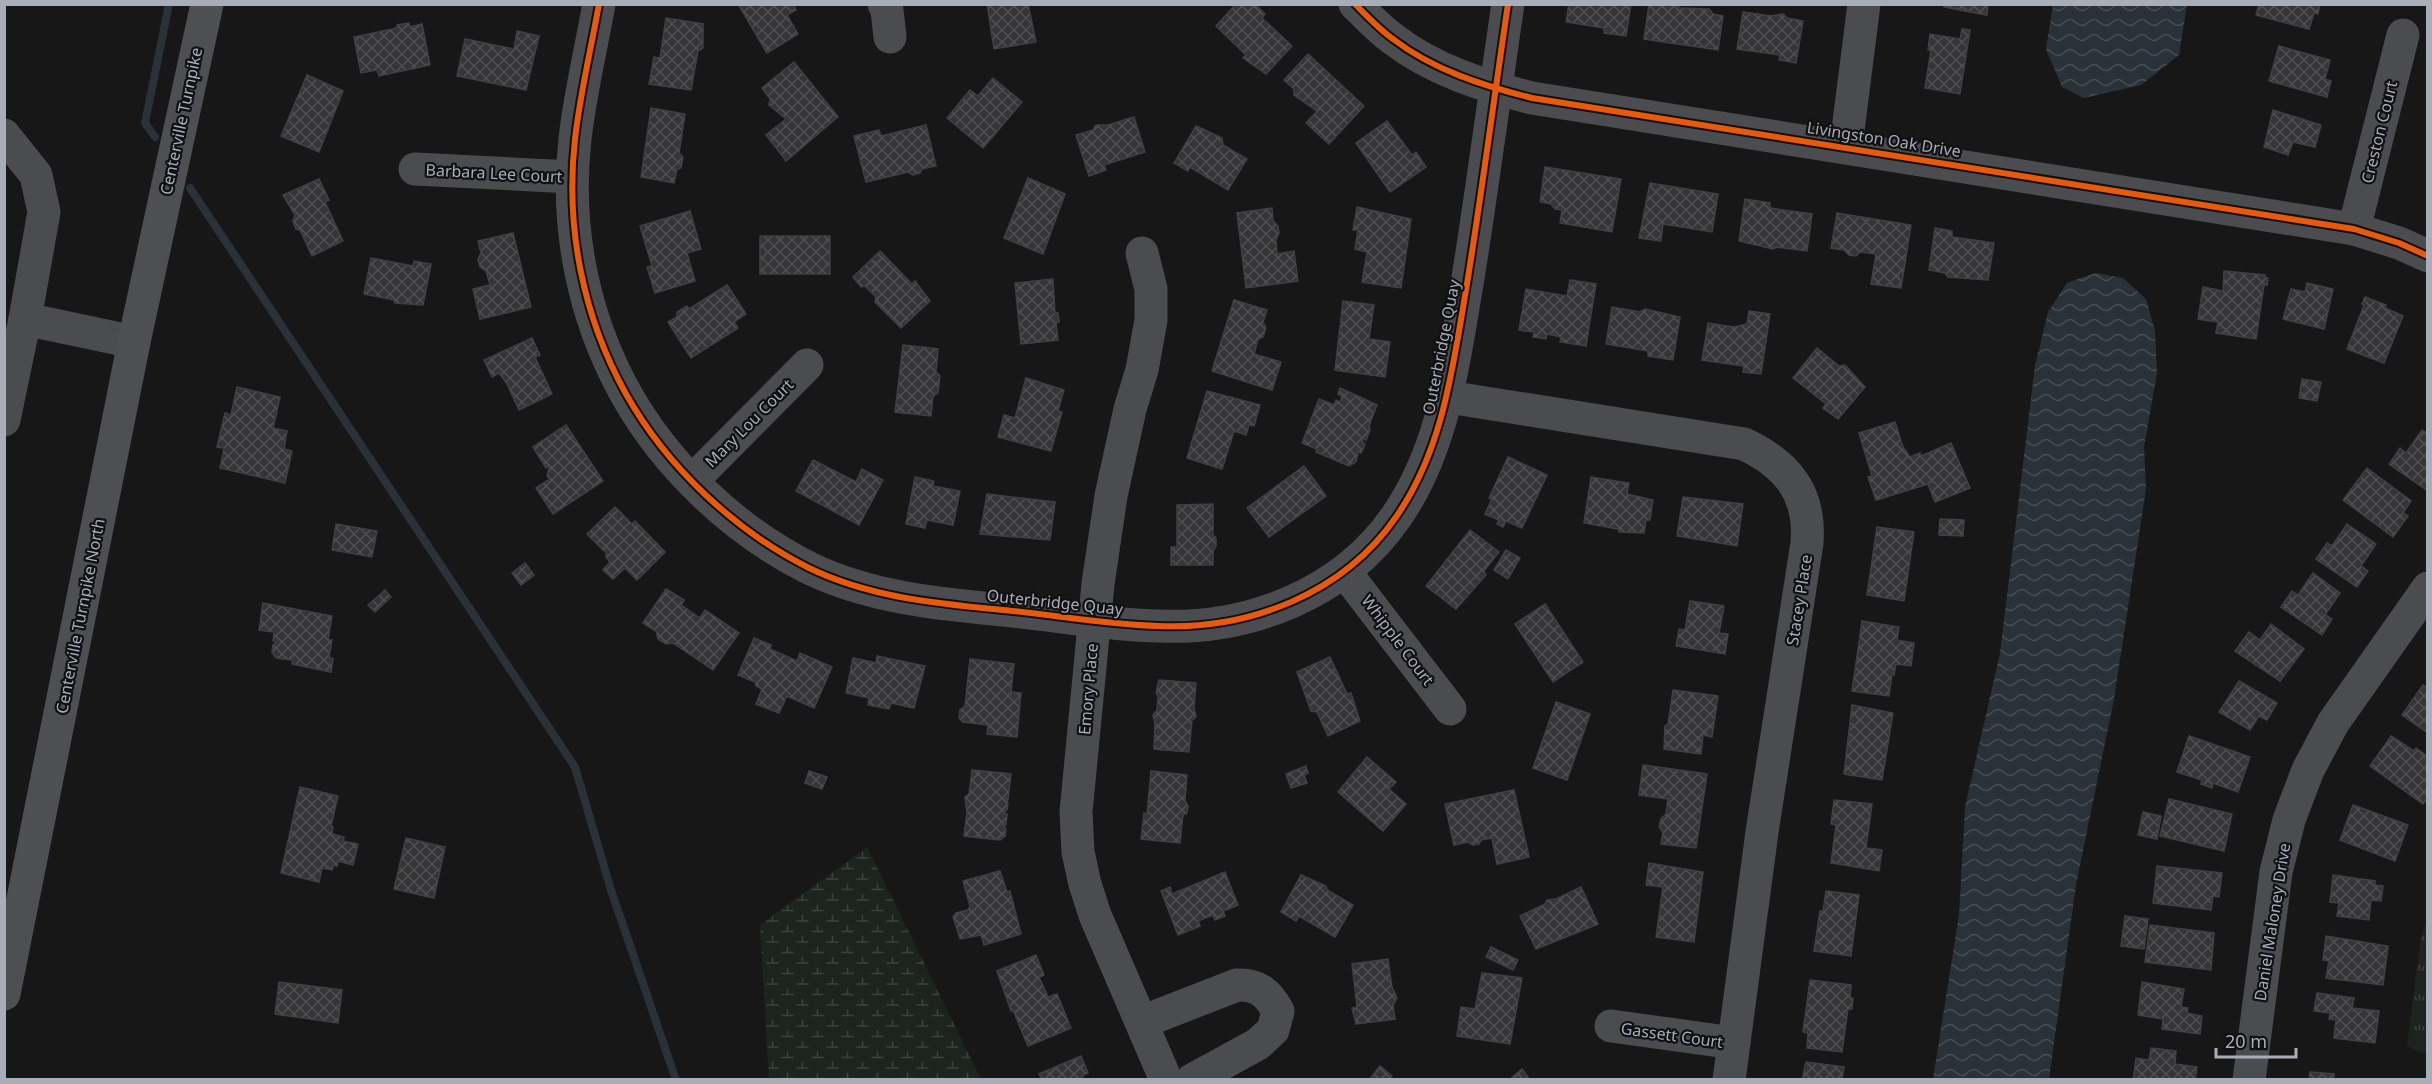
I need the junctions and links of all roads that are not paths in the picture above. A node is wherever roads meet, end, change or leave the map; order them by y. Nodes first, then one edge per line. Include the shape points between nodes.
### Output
1 (207, 4) edge
2 (598, 4) edge
3 (884, 4) edge
4 (1355, 4) edge
5 (1508, 4) edge
6 (1864, 4) edge
7 (2403, 35) dead end
8 (890, 37) dead end
9 (1495, 88) junction
10 (4, 135) edge
11 (1846, 146) junction
12 (415, 169) dead end
13 (572, 177) junction
14 (2354, 229) junction
15 (155, 238) joint
16 (1142, 253) dead end
17 (2427, 256) edge
18 (25, 319) junction
19 (134, 342) junction
20 (807, 364) dead end
21 (1448, 396) junction
22 (4, 420) edge
23 (692, 481) junction
24 (1345, 572) junction
25 (2427, 588) edge
26 (1094, 620) junction
27 (1450, 709) dead end
28 (4, 994) edge
29 (1142, 1022) junction
30 (1611, 1026) dead end
31 (1734, 1043) junction
32 (1166, 1080) edge
33 (1192, 1080) edge
34 (1729, 1080) edge
35 (2249, 1080) edge

1 - 15 main road, Centerville Turnpike
2 - 13 street, Outerbridge Quay via 575,136
3 - 8 street
4 - 9 street, Livingston Oak Drive via 1393,39 1417,54
5 - 9 street, Outerbridge Quay
6 - 11 street
7 - 14 street, Creston Court
9 - 11 street, Livingston Oak Drive via 1532,98
9 - 21 street, Outerbridge Quay
10 - 18 street via 36,175 44,212
11 - 14 street, Livingston Oak Drive
12 - 13 street, Barbara Lee Court
13 - 23 street, Outerbridge Quay via 579,265 605,351 661,446
14 - 17 street, Livingston Oak Drive
15 - 19 main road, Centerville Turnpike North
16 - 26 street, Emory Place via 1151,289 1151,321 1111,496
18 - 19 street
18 - 22 street
19 - 28 main road, Centerville Turnpike North
20 - 23 street, Mary Lou Court
21 - 24 street, Outerbridge Quay via 1437,436 1396,518 1371,549
21 - 31 street, Stacey Place via 1744,444 1765,454 1795,484 1804,506 1808,543 1762,832
23 - 26 street, Outerbridge Quay via 770,545 810,568 854,586 909,600
24 - 26 street, Outerbridge Quay via 1315,592 1251,617 1159,627
24 - 27 street, Whipple Court
25 - 35 street, Daniel Maloney Drive via 2333,723 2308,770 2289,820 2276,872
26 - 29 street, Emory Place via 1076,812 1078,852 1095,915
29 - 32 street, Emory Place
29 - 33 street via 1237,985 1251,984 1268,994 1278,1011 1273,1030 1258,1044
30 - 31 street, Gassett Court
31 - 34 street, Stacey Place

